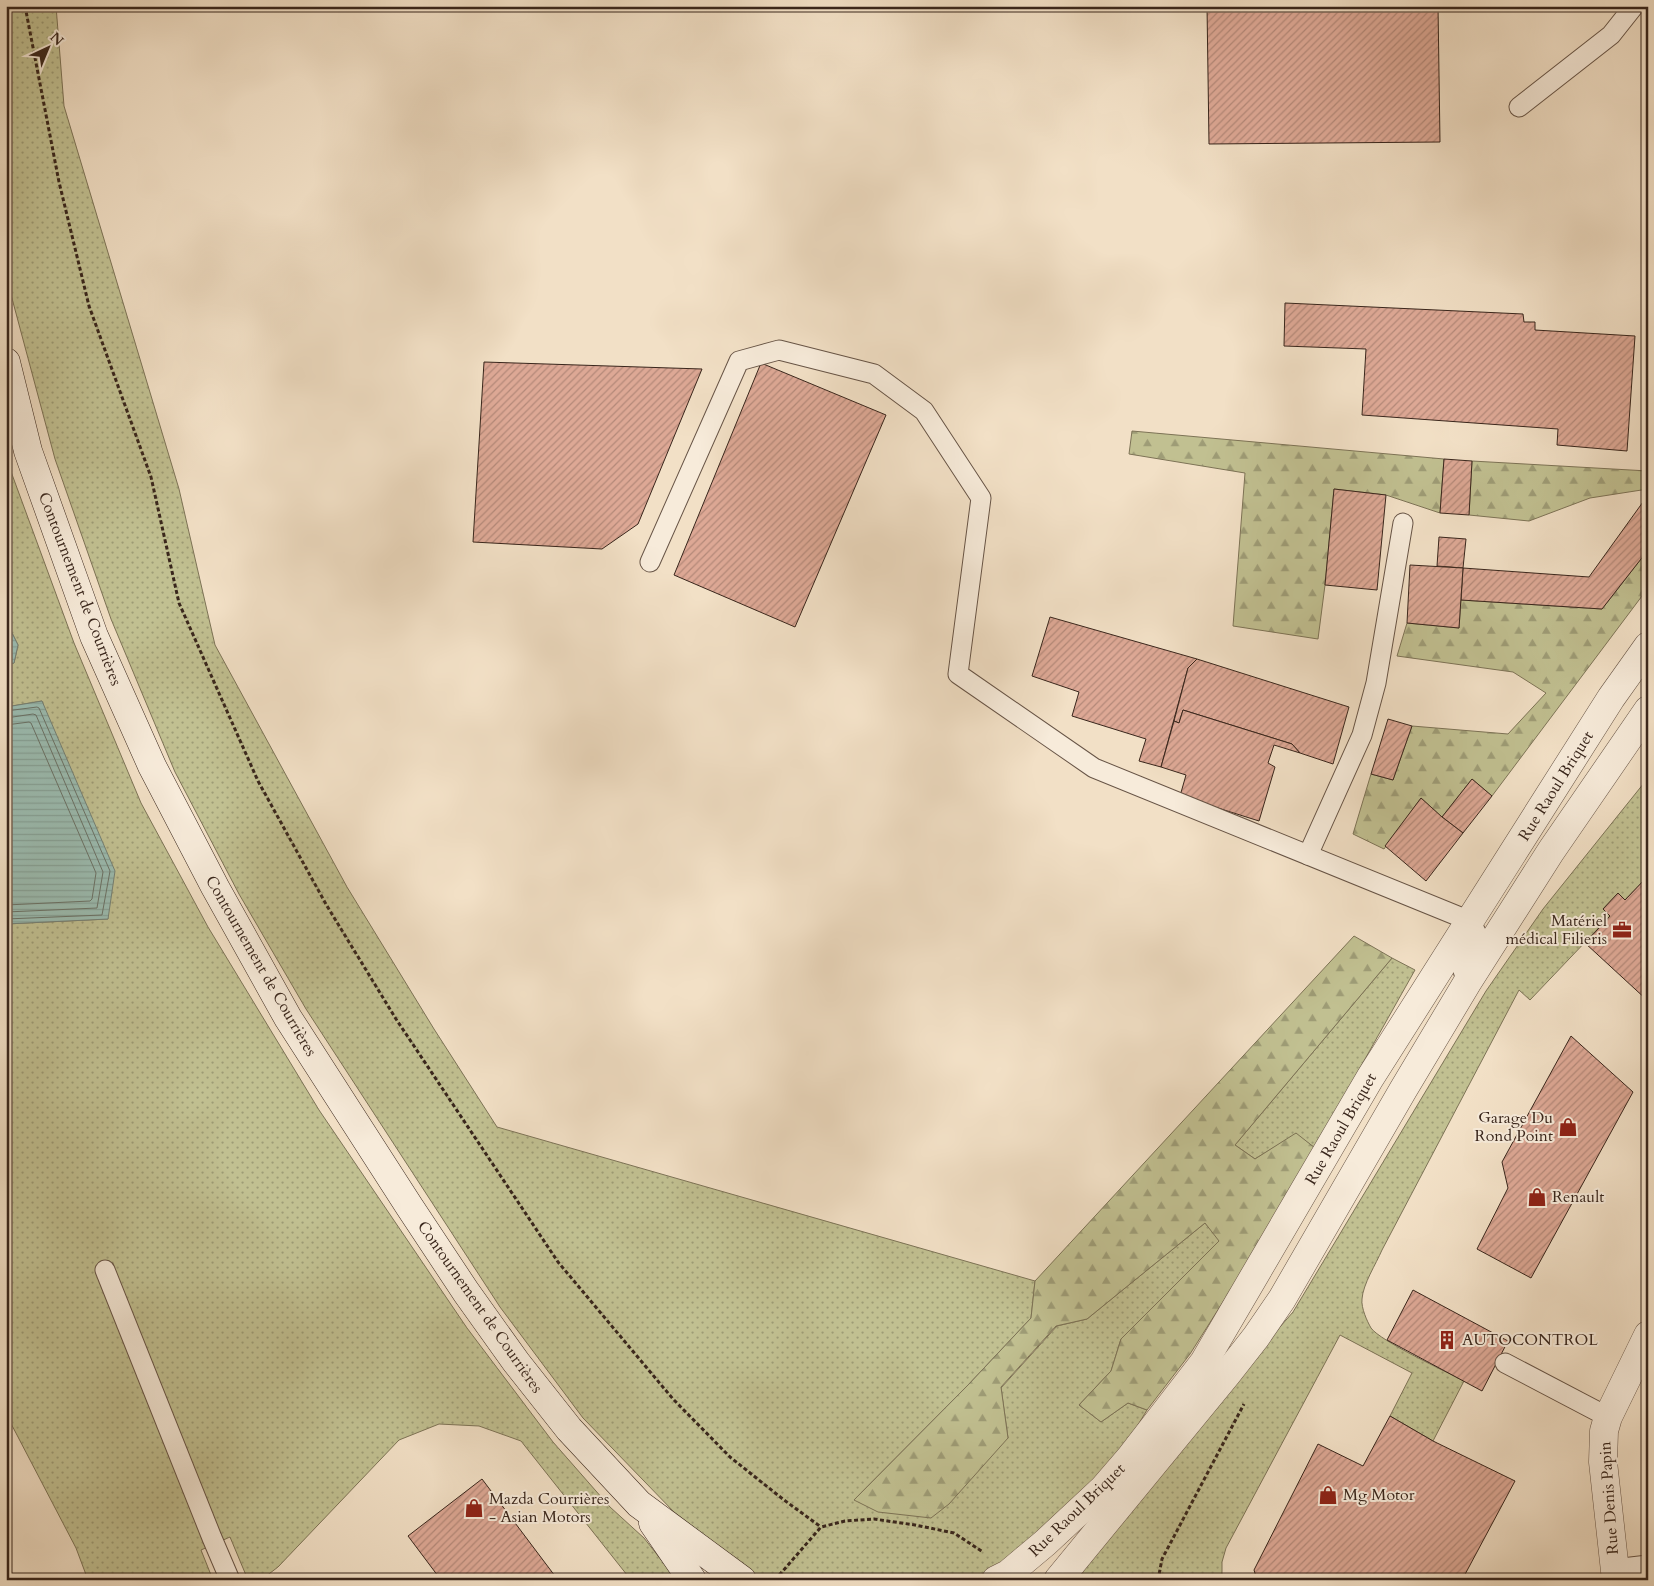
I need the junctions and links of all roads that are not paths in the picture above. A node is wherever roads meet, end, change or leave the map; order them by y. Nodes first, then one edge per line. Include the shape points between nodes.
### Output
1 (1634, 6) edge
2 (1519, 107) dead end
3 (6, 362) edge
4 (1403, 523) dead end
5 (650, 562) dead end
6 (1648, 646) edge
7 (1648, 710) edge
8 (1308, 855) junction
9 (1470, 921) junction
10 (1467, 983) junction
11 (105, 1270) dead end
12 (1648, 1336) edge
13 (1505, 1363) dead end
14 (1608, 1417) junction
15 (639, 1504) junction
16 (1648, 1565) edge
17 (1615, 1574) edge
18 (230, 1580) edge
19 (692, 1580) edge
20 (742, 1580) edge
21 (996, 1580) edge
22 (1058, 1580) edge

1 - 2 lane via 1611,35
3 - 15 street, Contournement de Courrières via 28,451 94,636 152,766 214,887 288,1018 466,1292 569,1429
4 - 8 lane via 1376,683 1362,735
5 - 8 lane via 739,360 779,350 874,374 924,411 982,498 958,674 1094,768
6 - 9 street, Rue Raoul Briquet
7 - 10 street, Rue Raoul Briquet via 1551,851
8 - 9 lane
9 - 10 lane via 1477,934 1460,962
9 - 21 street, Rue Raoul Briquet via 1370,1078 1204,1362 1104,1488 1045,1543
10 - 22 street, Rue Raoul Briquet via 1282,1299 1256,1337
11 - 18 lane
12 - 14 street, Rue Denis Papin
13 - 14 lane
14 - 17 street, Rue Denis Papin via 1603,1462
15 - 19 street, Contournement de Courrières
15 - 20 street, Contournement de Courrières
16 - 17 lane

